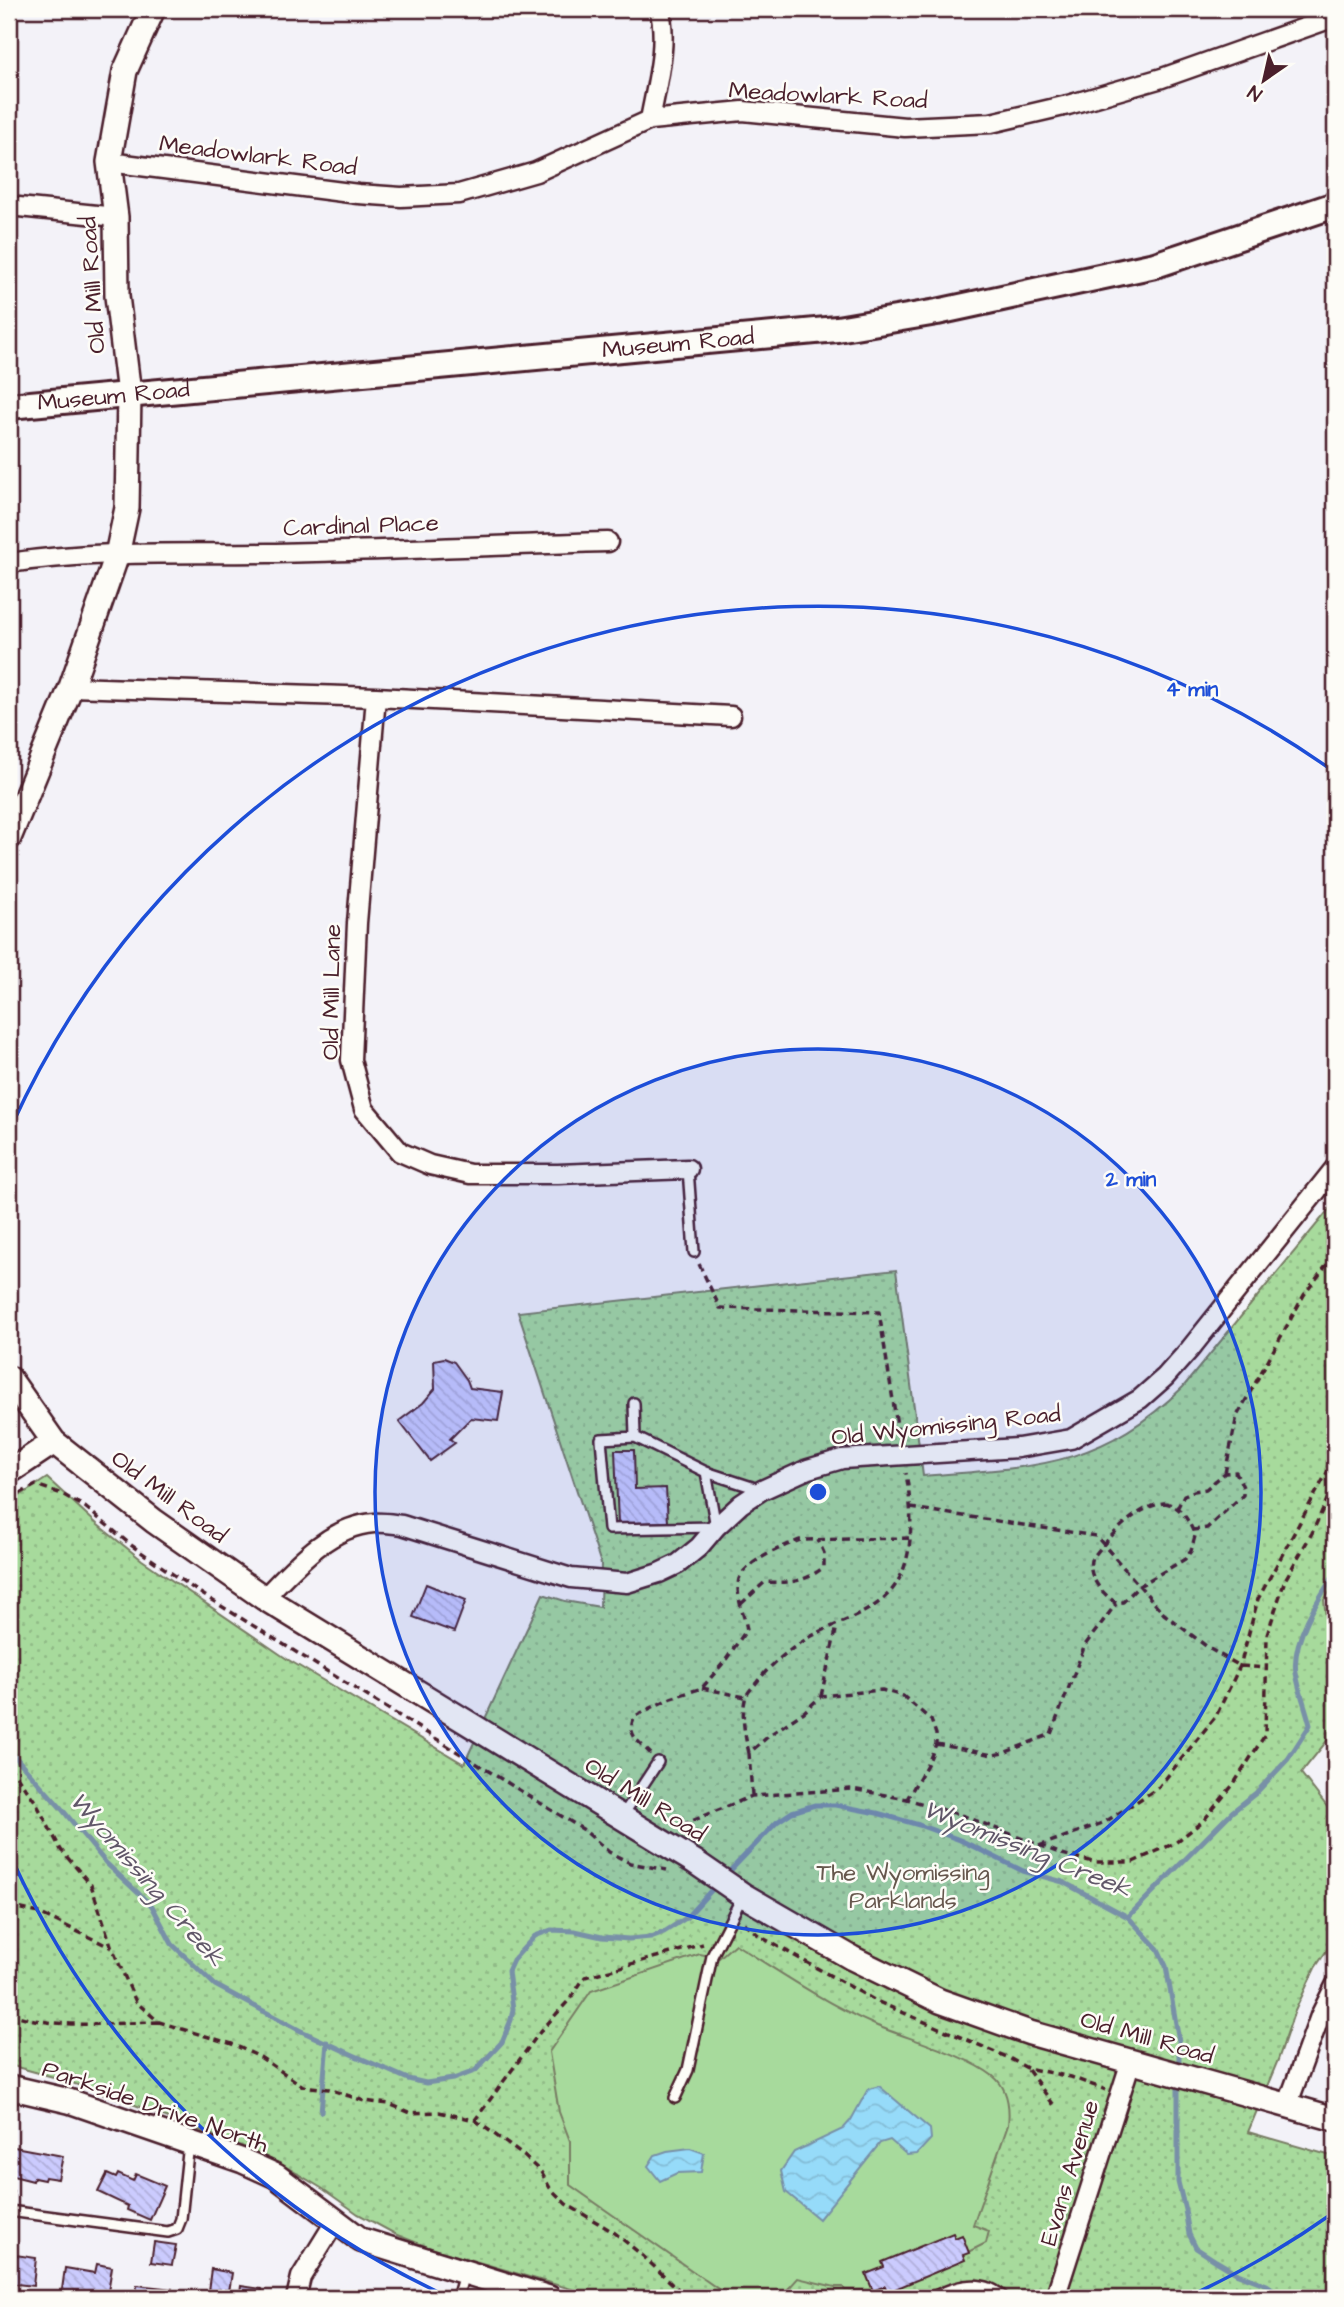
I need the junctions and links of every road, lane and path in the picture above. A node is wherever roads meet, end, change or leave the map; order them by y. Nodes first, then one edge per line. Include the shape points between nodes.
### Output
1 (153, 9) edge
2 (659, 9) edge
3 (1335, 17) edge
4 (650, 120) junction
5 (109, 162) junction
6 (1335, 205) edge
7 (9, 206) edge
8 (116, 217) junction
9 (129, 394) junction
10 (9, 406) edge
11 (608, 542) dead end
12 (117, 555) junction
13 (9, 563) edge
14 (71, 687) junction
15 (376, 697) junction
16 (731, 716) dead end
17 (9, 838) edge
18 (1335, 1168) edge
19 (688, 1169) joint
20 (694, 1252) joint
21 (1335, 1254) edge
22 (9, 1378) edge
23 (634, 1403) dead end
24 (635, 1437) junction
25 (54, 1442) junction
26 (902, 1454) junction
27 (1335, 1458) edge
28 (9, 1472) edge
29 (706, 1472) junction
30 (1225, 1473) junction
31 (1335, 1482) edge
32 (762, 1490) junction
33 (9, 1499) edge
34 (911, 1508) junction
35 (1177, 1509) junction
36 (716, 1527) junction
37 (1193, 1531) junction
38 (909, 1538) junction
39 (818, 1540) junction
40 (1104, 1545) junction
41 (1139, 1586) junction
42 (264, 1598) junction
43 (1116, 1603) junction
44 (741, 1604) junction
45 (836, 1626) junction
46 (1240, 1666) junction
47 (1267, 1668) junction
48 (702, 1688) junction
49 (821, 1696) junction
50 (745, 1698) junction
51 (936, 1744) junction
52 (749, 1753) junction
53 (658, 1762) joint
54 (9, 1766) edge
55 (752, 1796) junction
56 (907, 1798) junction
57 (622, 1816) junction
58 (1039, 1846) junction
59 (699, 1852) junction
60 (673, 1872) dead end
61 (740, 1894) junction
62 (9, 1906) edge
63 (718, 1940) junction
64 (112, 1948) junction
65 (1335, 1986) edge
66 (9, 2013) edge
67 (159, 2022) junction
68 (1131, 2061) junction
69 (1027, 2068) dead end
70 (9, 2087) edge
71 (675, 2098) dead end
72 (1287, 2106) junction
73 (1056, 2108) dead end
74 (1335, 2119) edge
75 (475, 2120) junction
76 (189, 2142) junction
77 (9, 2211) edge
78 (335, 2222) junction
79 (464, 2274) junction
80 (296, 2298) edge
81 (457, 2298) edge
82 (549, 2298) edge
83 (682, 2298) edge
84 (931, 2298) edge
85 (1004, 2298) edge
86 (1055, 2298) edge

1 - 5 street, Old Mill Road via 125,71
2 - 4 street via 662,45
3 - 4 street, Meadowlark Road via 1162,78 991,123 905,127 743,111
4 - 5 street, Meadowlark Road via 536,172 459,194 358,194
5 - 8 street, Old Mill Road
6 - 9 main road, Museum Road via 1154,265 837,329
7 - 8 street
8 - 9 street, Old Mill Road via 117,296
9 - 10 main road, Museum Road
9 - 12 street, Old Mill Road via 127,508
11 - 12 street, Cardinal Place
12 - 13 street, Cardinal Place
12 - 14 street, Old Mill Road
14 - 15 street
14 - 17 street, Old Mill Road
15 - 16 street
15 - 19 street, Old Mill Lane via 351,1060 364,1109 400,1152 470,1174
18 - 26 street, Old Wyomissing Road via 1190,1349 1140,1399 1071,1439 1018,1448
19 - 20 lane
20 - 26 path via 720,1308 879,1312
21 - 30 path via 1304,1295 1237,1416
22 - 25 street, Old Mill Road
23 - 24 lane
24 - 29 lane
24 - 36 lane via 601,1439 609,1529
25 - 28 street
25 - 42 street, Old Mill Road via 154,1521
26 - 32 street, Old Wyomissing Road via 842,1459
26 - 34 path
27 - 46 path via 1258,1599
29 - 32 lane
29 - 36 lane
30 - 35 path via 1206,1489 1184,1495
30 - 37 path via 1236,1472 1243,1495 1207,1528
31 - 47 path via 1278,1598 1267,1635
32 - 36 street, Old Wyomissing Road
33 - 60 path via 36,1485 62,1494 197,1591 584,1830 609,1852 630,1863
34 - 38 path
34 - 40 path via 1096,1536
35 - 37 path
35 - 40 path via 1171,1503 1145,1508
36 - 42 street, Old Wyomissing Road via 686,1558 627,1583 572,1578 402,1525 373,1523 343,1532 322,1545
37 - 41 path via 1193,1545 1185,1559
38 - 39 path
38 - 45 path via 901,1574 890,1592
39 - 44 path via 783,1546 752,1564 739,1578
39 - 44 path via 824,1567 796,1583 765,1583
40 - 41 path
40 - 43 path via 1091,1560 1090,1572
41 - 43 path via 1129,1598
41 - 46 path via 1164,1614
42 - 57 street, Old Mill Road
43 - 51 path via 1085,1645 1051,1734 993,1755
44 - 48 path via 747,1629
45 - 49 path
45 - 50 path via 790,1651
46 - 47 path
46 - 58 path via 1216,1716 1158,1788 1105,1822
47 - 58 path via 1265,1735 1233,1785 1203,1821 1175,1843 1133,1862 1094,1862
48 - 50 path
48 - 53 path via 635,1716 631,1733
49 - 51 path via 883,1690 903,1696 931,1720
49 - 52 path
50 - 52 path
51 - 56 path
52 - 55 path
53 - 57 lane
54 - 64 path via 35,1801 61,1850 91,1885
55 - 56 path via 852,1789
55 - 59 path via 680,1826
56 - 58 path
57 - 59 street, Old Mill Road
59 - 61 street, Old Mill Road
61 - 63 lane
61 - 68 street, Old Mill Road via 852,1958 940,2001
62 - 64 path via 39,1913
63 - 71 lane via 688,2070
63 - 75 path via 586,1978
64 - 67 path via 136,2001
65 - 72 street
66 - 67 path via 29,2020 88,2024
67 - 75 path via 232,2044 303,2086 411,2113 439,2112
68 - 72 street, Old Mill Road
68 - 86 street, Evans Avenue
69 - 73 path
70 - 76 street, Parkside Drive North via 69,2101
72 - 74 street, Old Mill Road
75 - 83 path via 524,2156 566,2203 643,2256
76 - 77 lane via 181,2219 177,2228 168,2232
76 - 78 street, Parkside Drive North via 276,2176
78 - 79 street, Parkside Drive North via 361,2240
78 - 80 street via 301,2277
79 - 81 lane
79 - 82 street, Parkside Drive North
84 - 85 lane via 974,2285 997,2291

